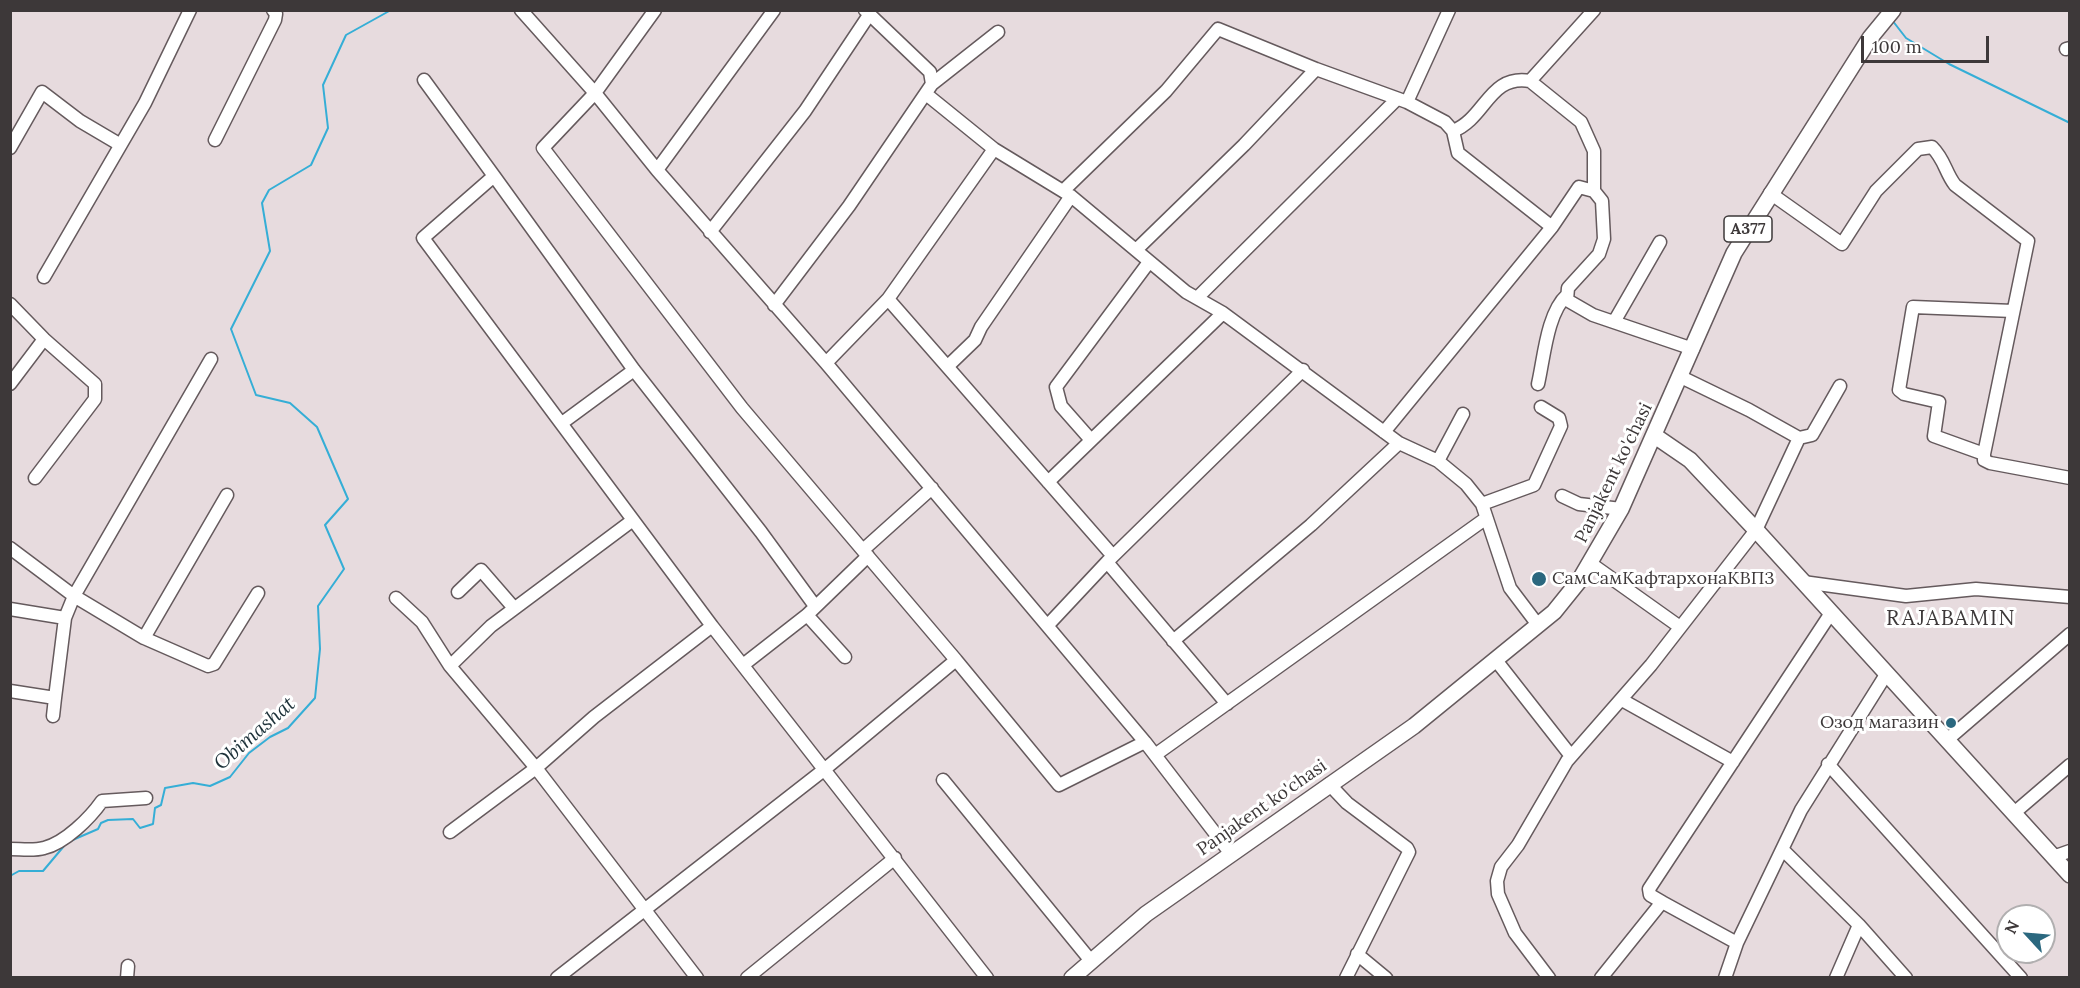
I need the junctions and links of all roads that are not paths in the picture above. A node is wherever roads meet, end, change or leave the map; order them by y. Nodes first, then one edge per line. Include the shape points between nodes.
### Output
1 (190, 10) edge
2 (273, 10) edge
3 (521, 10) edge
4 (655, 10) edge
5 (774, 10) edge
6 (1449, 10) edge
7 (1594, 10) edge
8 (1893, 10) edge
9 (867, 13) edge
10 (998, 32) dead end
11 (1316, 69) junction
12 (424, 80) dead end
13 (1530, 81) junction
14 (929, 89) junction
15 (595, 93) junction
16 (1402, 100) junction
17 (1453, 131) junction
18 (214, 140) dead end
19 (119, 144) junction
20 (10, 148) edge
21 (994, 149) junction
22 (657, 170) junction
23 (494, 176) junction
24 (1594, 191) junction
25 (1770, 193) junction
26 (1067, 194) junction
27 (1551, 227) junction
28 (710, 232) junction
29 (1660, 242) dead end
30 (1136, 250) junction
31 (1149, 262) junction
32 (44, 277) dead end
33 (1566, 295) junction
34 (1198, 297) junction
35 (888, 298) junction
36 (10, 304) edge
37 (774, 304) junction
38 (2013, 311) junction
39 (1223, 313) junction
40 (1614, 322) junction
41 (44, 339) junction
42 (1693, 348) junction
43 (210, 359) dead end
44 (826, 363) junction
45 (948, 366) junction
46 (634, 370) junction
47 (1303, 370) junction
48 (1681, 378) junction
49 (10, 384) edge
50 (1538, 384) dead end
51 (1840, 386) dead end
52 (1541, 407) dead end
53 (1463, 414) dead end
54 (562, 423) junction
55 (1384, 432) junction
56 (1655, 436) junction
57 (1799, 438) junction
58 (1091, 440) junction
59 (1399, 443) junction
60 (1984, 454) junction
61 (1438, 461) junction
62 (35, 478) dead end
63 (2070, 478) edge
64 (1048, 482) junction
65 (932, 488) junction
66 (227, 495) dead end
67 (1563, 496) dead end
68 (1482, 504) junction
69 (1621, 509) junction
70 (1485, 519) junction
71 (633, 520) junction
72 (1756, 530) junction
73 (10, 548) edge
74 (866, 553) junction
75 (1107, 562) junction
76 (1590, 563) junction
77 (1803, 582) junction
78 (458, 592) dead end
79 (258, 593) dead end
80 (74, 596) junction
81 (2070, 597) edge
82 (396, 598) dead end
83 (514, 608) junction
84 (10, 609) edge
85 (811, 610) junction
86 (1831, 613) junction
87 (65, 618) junction
88 (1048, 625) junction
89 (1538, 625) junction
90 (712, 626) junction
91 (1680, 627) junction
92 (2070, 634) edge
93 (144, 638) junction
94 (1173, 641) junction
95 (844, 657) dead end
96 (1495, 659) junction
97 (956, 660) junction
98 (743, 665) junction
99 (450, 666) junction
100 (1887, 673) junction
101 (10, 691) edge
102 (55, 698) junction
103 (1622, 700) junction
104 (1227, 704) junction
105 (53, 716) dead end
106 (1947, 740) junction
107 (1145, 742) junction
108 (1155, 755) junction
109 (1571, 756) junction
110 (1733, 762) junction
111 (1828, 764) junction
112 (2070, 765) edge
113 (536, 768) junction
114 (825, 769) junction
115 (943, 780) dead end
116 (1329, 784) junction
117 (146, 798) dead end
118 (2013, 813) junction
119 (450, 832) dead end
120 (10, 849) edge
121 (1783, 850) junction
122 (2070, 851) edge
123 (1231, 854) junction
124 (2053, 857) junction
125 (895, 858) junction
126 (2070, 875) edge
127 (1662, 902) junction
128 (644, 908) junction
129 (1859, 925) junction
130 (1737, 943) junction
131 (1358, 954) junction
132 (1090, 961) junction
133 (557, 978) edge
134 (697, 978) edge
135 (747, 978) edge
136 (987, 978) edge
137 (1072, 978) edge
138 (1346, 978) edge
139 (1386, 978) edge
140 (1549, 978) edge
141 (1601, 978) edge
142 (1725, 978) edge
143 (1836, 978) edge
144 (1906, 978) edge
145 (2021, 978) edge

1 - 19 street via 145,103
2 - 18 street via 275,20
3 - 15 street
4 - 15 street
5 - 22 street
6 - 16 street
7 - 13 street
8 - 25 main road, Panjakent ko'chasi / A377 via 1870,38
9 - 14 street via 930,72
9 - 28 street via 805,111
10 - 14 street
11 - 16 street
11 - 26 street via 1218,29 1166,91
11 - 30 street
12 - 23 street
13 - 17 street via 1500,84 1468,124
13 - 24 street via 1581,122 1594,152
14 - 21 street
14 - 37 street via 849,206
15 - 22 street
15 - 74 street via 543,148 742,408
16 - 17 street via 1444,122
16 - 34 street
17 - 27 street via 1458,153
19 - 20 street via 42,92
19 - 32 street
21 - 26 street
21 - 35 street
22 - 28 street
23 - 46 street
23 - 54 street via 423,238
24 - 27 street via 1579,187
24 - 33 street via 1602,201 1604,239 1599,254
25 - 38 street via 1842,244 1876,191 1918,149 1932,147 1944,159 1955,185 2028,241
25 - 42 main road, Panjakent ko'chasi / A377 via 1734,253
26 - 30 street
26 - 45 street via 975,340
27 - 55 street
28 - 37 street
29 - 40 street
30 - 31 street
31 - 34 street
31 - 58 street via 1056,387 1061,406
33 - 40 street via 1569,302
33 - 50 street via 1552,318
34 - 39 street
35 - 44 street
35 - 45 street
36 - 41 street
37 - 44 street
38 - 60 street
38 - 60 street via 1911,308 1899,390 1939,402 1933,435
39 - 47 street
39 - 58 street
40 - 42 street
41 - 49 street
41 - 62 street via 95,384 96,392 95,399
42 - 48 main road, Panjakent ko'chasi / A377
43 - 80 street
44 - 65 street
45 - 64 street
46 - 54 street
46 - 85 street via 762,532
47 - 55 street
47 - 75 street
48 - 56 main road, Panjakent ko'chasi / A377
48 - 57 street
51 - 57 street via 1812,435
52 - 68 street via 1558,418 1561,426 1534,485
53 - 61 street
54 - 71 street
55 - 59 street
56 - 69 main road, Panjakent ko'chasi
56 - 72 main road via 1690,460
57 - 72 street
58 - 64 street
59 - 61 street
59 - 94 street via 1311,525
60 - 63 street via 1984,460 1990,463
61 - 68 street via 1466,484
64 - 75 street via 1113,556
65 - 74 street
65 - 88 street
66 - 93 street
67 - 69 street via 1579,504
68 - 70 street
69 - 76 main road, Panjakent ko'chasi
70 - 89 street via 1510,588
70 - 104 street
71 - 83 street
71 - 90 street
72 - 77 main road
72 - 91 street
73 - 80 street
74 - 85 street
74 - 97 street
75 - 88 street
75 - 94 street
76 - 89 main road, Panjakent ko'chasi via 1567,597
76 - 91 street
77 - 81 street via 1905,596 1976,589
77 - 86 main road
78 - 83 street via 481,570
79 - 93 street via 214,664 208,666
80 - 87 street
80 - 93 street
82 - 99 street via 422,622
83 - 99 street
84 - 87 street
85 - 95 street
85 - 98 street
86 - 100 main road
86 - 110 street
87 - 102 street
88 - 107 street
89 - 96 main road, Panjakent ko'chasi
90 - 98 street
90 - 113 street via 594,717
91 - 103 street
92 - 106 street
94 - 104 street
96 - 109 street
96 - 116 main road, Panjakent ko'chasi via 1414,726
97 - 107 street via 1059,785
97 - 114 street
98 - 114 street
99 - 113 street
100 - 106 main road
100 - 111 street
101 - 102 street
102 - 105 street
103 - 109 street
103 - 110 street
104 - 108 street
106 - 118 main road
107 - 108 street
108 - 123 street
109 - 140 street via 1501,867 1497,881 1498,894 1515,933
110 - 127 street via 1649,889 1650,895
111 - 121 street
111 - 145 street
112 - 118 street
113 - 119 street
113 - 128 street
114 - 125 street
114 - 128 street
115 - 132 street
116 - 123 main road, Panjakent ko'chasi
116 - 131 street via 1409,852
117 - 120 street via 102,801 73,832 44,848
118 - 124 main road
121 - 129 street
121 - 130 street
122 - 124 street
123 - 132 main road, Panjakent ko'chasi via 1146,914
124 - 126 main road
125 - 135 street
125 - 136 street
127 - 130 street
127 - 141 street
128 - 133 street
128 - 134 street
129 - 143 street
129 - 144 street
130 - 142 street
131 - 138 street
131 - 139 street
132 - 137 main road, Panjakent ko'chasi

